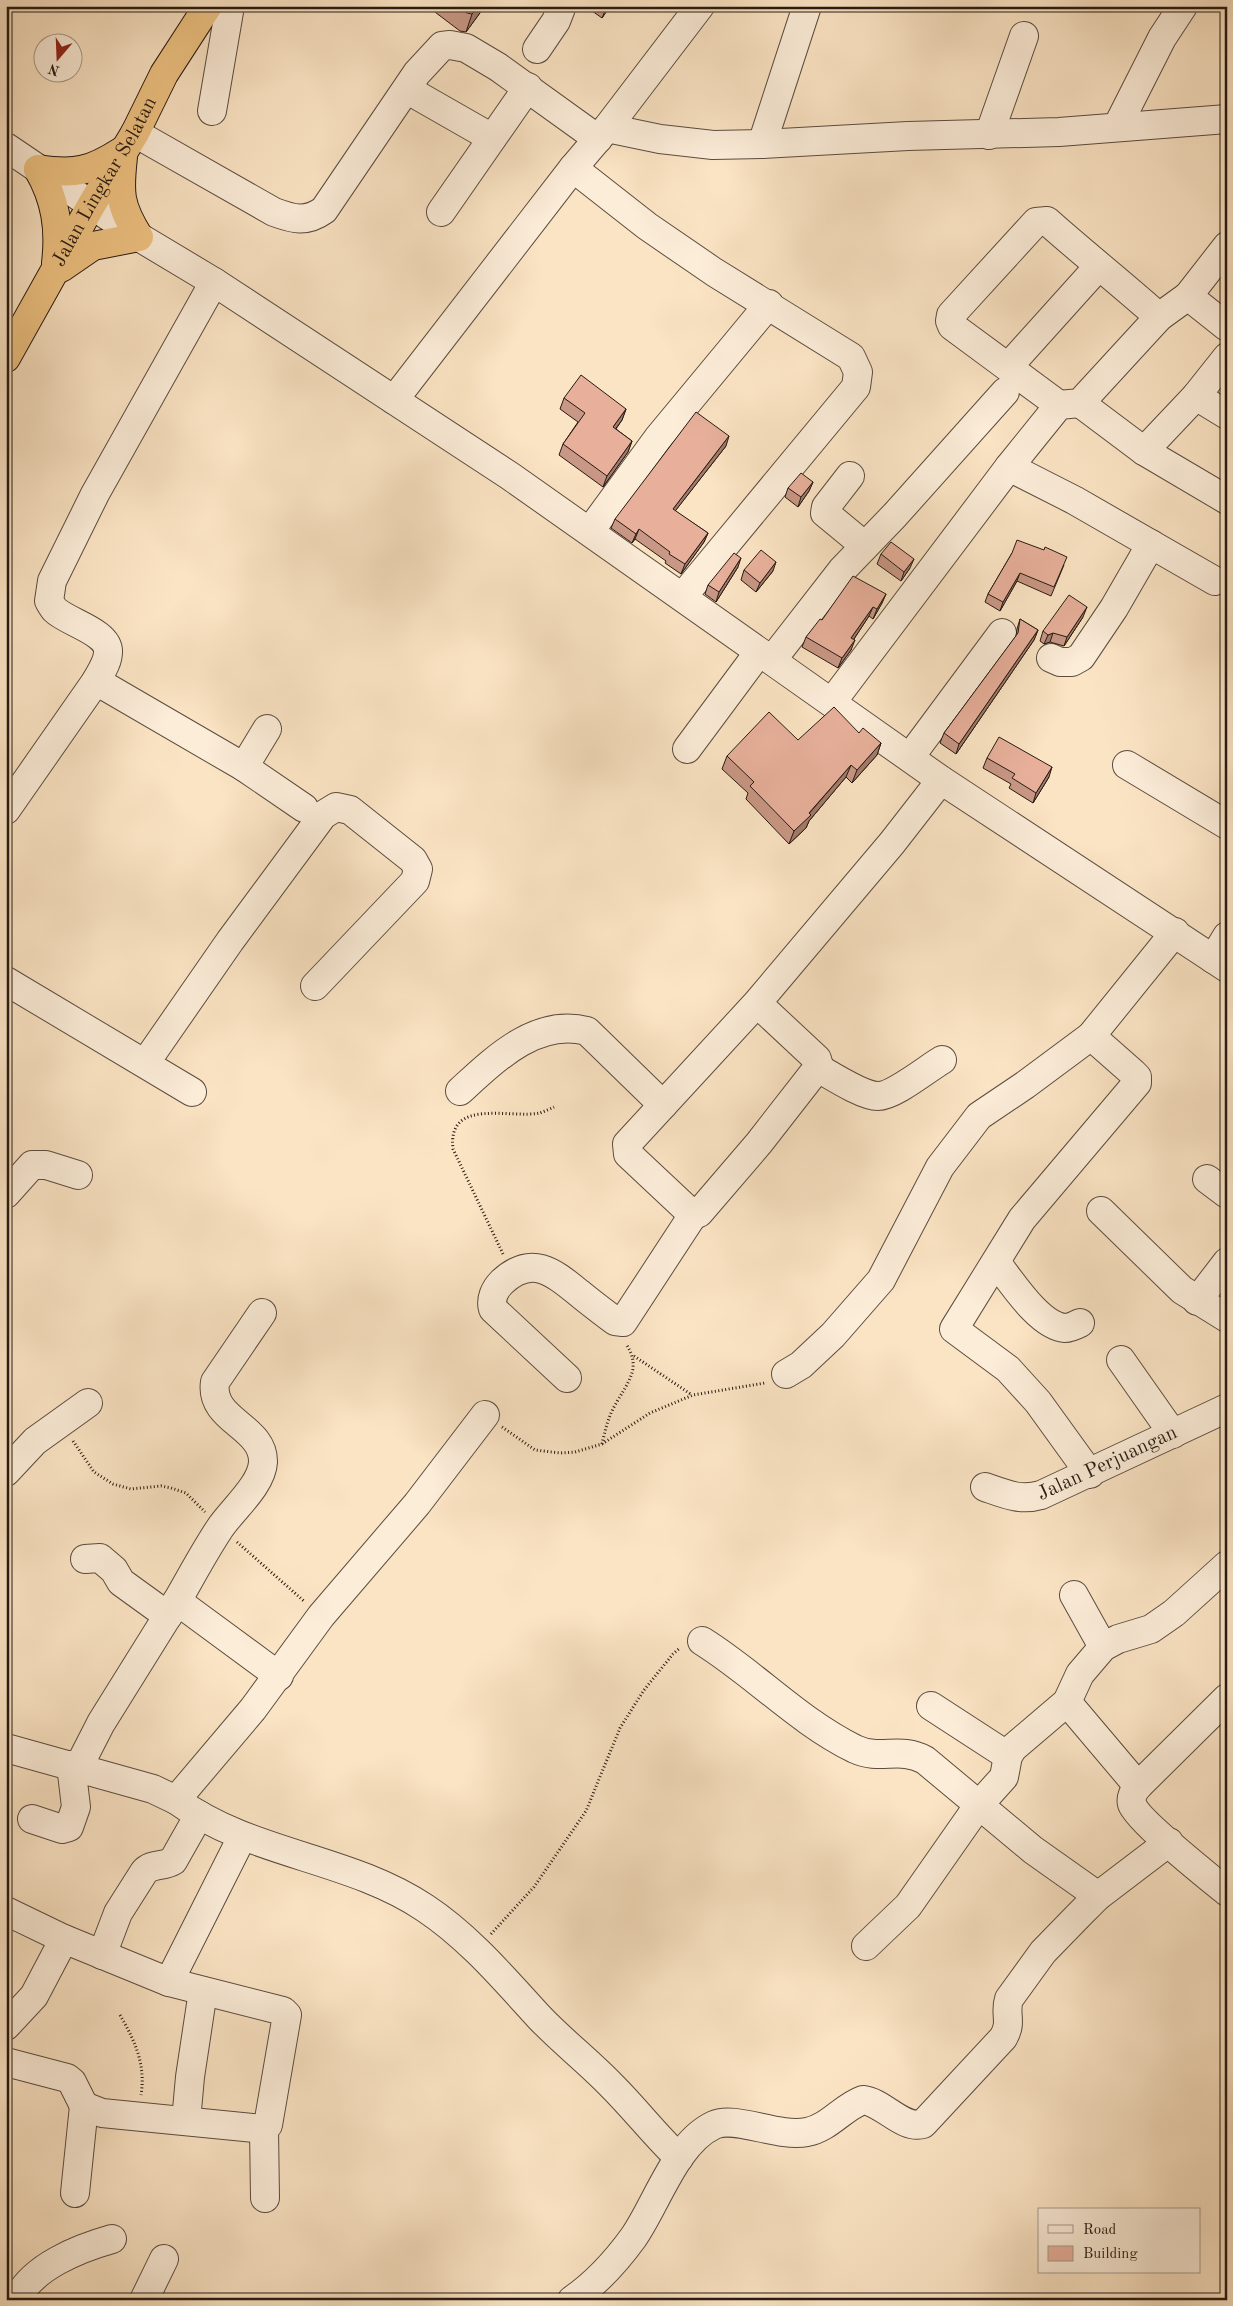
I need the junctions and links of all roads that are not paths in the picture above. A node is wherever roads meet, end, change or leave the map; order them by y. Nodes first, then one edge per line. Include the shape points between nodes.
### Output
1 (208, 6) edge
2 (230, 6) edge
3 (559, 6) edge
4 (700, 6) edge
5 (807, 6) edge
6 (1183, 6) edge
7 (1024, 36) dead end
8 (537, 49) dead end
9 (528, 87) junction
10 (408, 90) junction
11 (212, 111) dead end
12 (1227, 119) edge
13 (1117, 127) junction
14 (602, 133) junction
15 (989, 135) junction
16 (492, 138) junction
17 (129, 142) junction
18 (762, 144) junction
19 (6, 147) edge
20 (573, 168) junction
21 (38, 169) junction
22 (92, 204) junction
23 (441, 212) dead end
24 (139, 236) junction
25 (1227, 246) edge
26 (1098, 267) junction
27 (55, 272) junction
28 (214, 282) junction
29 (1188, 296) junction
30 (769, 304) junction
31 (1159, 317) junction
32 (1227, 327) edge
33 (1227, 357) edge
34 (6, 358) edge
35 (1006, 379) junction
36 (1196, 396) junction
37 (394, 400) junction
38 (1069, 404) junction
39 (1227, 414) edge
40 (1144, 451) junction
41 (1009, 467) junction
42 (850, 476) dead end
43 (1227, 500) edge
44 (590, 531) junction
45 (1151, 544) junction
46 (865, 546) junction
47 (1215, 581) dead end
48 (683, 596) junction
49 (1002, 633) dead end
50 (766, 656) junction
51 (1051, 658) dead end
52 (96, 680) junction
53 (832, 702) junction
54 (267, 728) dead end
55 (687, 749) dead end
56 (910, 757) junction
57 (1127, 765) dead end
58 (244, 767) junction
59 (941, 780) junction
60 (304, 808) dead end
61 (6, 810) edge
62 (1227, 825) edge
63 (1175, 932) junction
64 (1227, 936) edge
65 (1220, 964) edge
66 (6, 981) edge
67 (315, 986) dead end
68 (757, 1003) junction
69 (1090, 1036) junction
70 (942, 1060) dead end
71 (146, 1062) junction
72 (818, 1068) junction
73 (460, 1091) dead end
74 (192, 1092) dead end
75 (663, 1105) junction
76 (78, 1174) dead end
77 (6, 1194) edge
78 (1101, 1211) dead end
79 (693, 1215) junction
80 (996, 1262) junction
81 (1227, 1262) edge
82 (1197, 1302) junction
83 (262, 1314) dead end
84 (1227, 1318) edge
85 (1080, 1323) dead end
86 (1121, 1360) dead end
87 (786, 1374) road end
88 (567, 1378) dead end
89 (88, 1403) dead end
90 (1227, 1408) edge
91 (485, 1415) road end
92 (1174, 1434) junction
93 (6, 1472) edge
94 (1090, 1474) junction
95 (985, 1487) dead end
96 (85, 1559) dead end
97 (1227, 1565) edge
98 (1074, 1595) dead end
99 (172, 1608) junction
100 (702, 1641) road end
101 (1103, 1646) junction
102 (279, 1676) junction
103 (1227, 1698) edge
104 (1067, 1702) junction
105 (931, 1706) dead end
106 (6, 1748) edge
107 (1008, 1756) junction
108 (74, 1766) junction
109 (1138, 1786) junction
110 (176, 1800) junction
111 (978, 1806) junction
112 (199, 1815) junction
113 (32, 1819) dead end
114 (242, 1837) junction
115 (1169, 1842) junction
116 (1227, 1892) edge
117 (1098, 1896) junction
118 (6, 1911) edge
119 (64, 1939) junction
120 (866, 1946) dead end
121 (102, 1954) junction
122 (170, 1982) junction
123 (203, 1991) junction
124 (6, 2026) edge
125 (6, 2062) edge
126 (84, 2106) junction
127 (186, 2121) junction
128 (264, 2129) junction
129 (679, 2158) junction
130 (74, 2193) dead end
131 (265, 2198) dead end
132 (112, 2238) dead end
133 (164, 2259) dead end
134 (17, 2300) edge
135 (144, 2300) edge
136 (572, 2300) edge

1 - 17 highway, Jalan Lingkar Selatan via 164,74
2 - 11 street
3 - 8 street via 556,21
4 - 14 street
5 - 18 street
6 - 13 street via 1162,38
7 - 15 street
9 - 10 street via 466,48 450,45 436,51
9 - 14 street
9 - 16 street
10 - 16 street
10 - 17 street via 324,210 305,220 274,212
12 - 13 street
13 - 15 street
14 - 18 street via 713,145
14 - 20 street
15 - 18 street
16 - 23 street
17 - 21 highway via 100,166 64,173
17 - 22 highway, Jalan Lingkar Selatan
17 - 24 highway via 119,190
19 - 21 street
20 - 30 street via 662,236
20 - 37 street
21 - 22 street
21 - 27 highway via 57,218 59,236
22 - 24 street
22 - 27 highway, Jalan Lingkar Selatan
24 - 27 highway via 93,246
24 - 28 street
25 - 29 street
26 - 31 street
26 - 35 street
26 - 35 street via 1047,221 1041,220 951,315 952,326
27 - 34 highway, Jalan Lingkar Selatan
28 - 37 street
28 - 52 street via 95,494 48,592 49,601 56,611 98,635 106,644 105,664
29 - 31 street
29 - 32 street
30 - 44 street via 658,438
30 - 48 street via 851,356 859,380 856,388
31 - 38 street
33 - 36 street
35 - 38 street
35 - 46 street
36 - 39 street
36 - 40 street
37 - 44 street
38 - 40 street
38 - 41 street
40 - 43 street
41 - 45 street
41 - 53 street
42 - 46 street via 826,507 825,513
44 - 48 street
45 - 47 street
45 - 51 street via 1114,608 1081,656 1072,662
46 - 50 street
48 - 50 street
49 - 56 street
50 - 53 street
50 - 55 street
52 - 58 street
52 - 61 street
53 - 56 street
54 - 58 street
56 - 59 street
57 - 62 street
58 - 60 street
59 - 63 street
59 - 68 street
63 - 65 street
63 - 69 street
64 - 65 street
66 - 71 street
67 - 71 street via 415,881 418,869 413,860 350,810 336,807 323,815
68 - 72 street via 817,1059
68 - 75 street
69 - 80 street via 1137,1077 1137,1084 1022,1220
69 - 87 street via 979,1116 940,1167 881,1280 833,1335 801,1365
70 - 72 street via 889,1094 878,1096
71 - 74 street
72 - 79 street via 705,1206
73 - 75 street via 515,1044 572,1027 587,1031
75 - 79 street via 628,1144 626,1151
76 - 77 street via 46,1165 32,1165
78 - 82 street
79 - 88 street via 623,1322 615,1321 554,1273 539,1267 512,1272 499,1285 494,1294 493,1309
80 - 85 street via 1038,1314 1052,1324 1066,1328
80 - 94 street via 954,1329 1008,1370 1038,1402
81 - 82 street
82 - 84 street
83 - 99 street via 215,1382 213,1392 217,1405 261,1449 262,1470 220,1527
86 - 92 street
89 - 93 street via 35,1441
90 - 92 street, Jalan Perjuangan
91 - 102 street via 417,1504 321,1616
92 - 94 street, Jalan Perjuangan
94 - 95 street, Jalan Perjuangan via 1029,1498 1011,1497
96 - 99 street via 100,1558 114,1570 121,1582
97 - 101 street via 1174,1613 1151,1629
98 - 101 street
99 - 102 street
99 - 108 street
100 - 111 street via 818,1729 857,1750 872,1754 912,1753 925,1760
101 - 104 street via 1080,1674
102 - 110 street
103 - 109 street
104 - 107 street
104 - 109 street
105 - 107 street
106 - 108 street
107 - 111 street via 1004,1777
108 - 110 street via 153,1789
108 - 113 street via 76,1807 69,1827 62,1829
109 - 115 street via 1132,1794 1136,1811
110 - 112 street
111 - 117 street
111 - 120 street via 908,1906
112 - 114 street
112 - 121 street via 174,1861 149,1867 144,1872 118,1913
114 - 122 street
114 - 129 street via 382,1884 425,1908 476,1952 547,2026 612,2086 654,2135
115 - 116 street
115 - 117 street
117 - 129 street via 1043,1952 1014,1992 1006,2008 1009,2022 1003,2038 923,2124 909,2124 878,2105 862,2100 808,2132 772,2132 725,2122 714,2125
118 - 119 street
119 - 121 street
119 - 124 street via 34,1996
121 - 122 street
122 - 123 street
123 - 127 street
123 - 128 street via 283,2011 287,2016 268,2125
125 - 126 street via 67,2078
126 - 127 street via 102,2113
126 - 130 street
127 - 128 street
128 - 131 street
129 - 136 street via 634,2237 613,2263
132 - 134 street via 63,2257 29,2284
133 - 135 street

